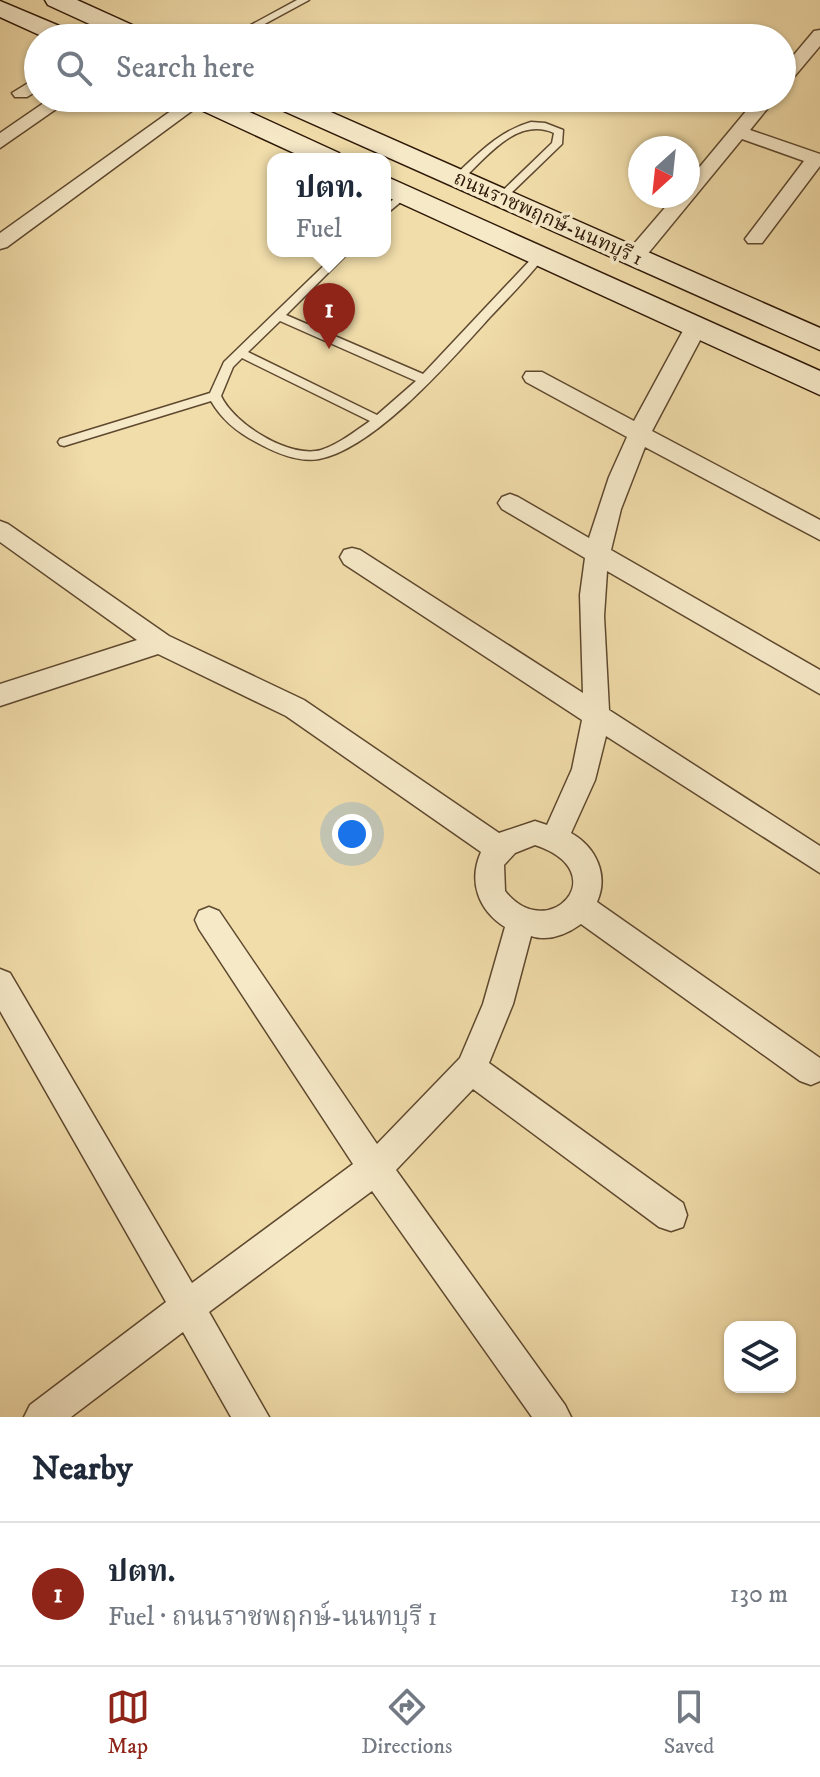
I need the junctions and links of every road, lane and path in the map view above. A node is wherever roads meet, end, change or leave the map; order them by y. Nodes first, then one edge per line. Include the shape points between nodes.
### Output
1 (57, 0) edge
2 (304, 0) edge
3 (3, 12) edge
4 (33, 24) edge
5 (110, 24) edge
6 (259, 24) edge
7 (820, 35) edge
8 (796, 64) edge
9 (796, 65) edge
10 (820, 73) edge
11 (24, 91) edge
12 (21, 93) dead end
13 (43, 112) edge
14 (179, 112) edge
15 (228, 112) edge
16 (309, 112) edge
17 (755, 112) edge
18 (739, 132) junction
19 (0, 142) edge
20 (316, 153) edge
21 (818, 160) edge
22 (458, 178) junction
23 (700, 178) edge
24 (391, 197) edge
25 (501, 197) junction
26 (675, 208) edge
27 (755, 239) dead end
28 (0, 243) edge
29 (339, 257) edge
30 (539, 257) junction
31 (634, 257) junction
32 (279, 316) junction
33 (696, 327) junction
34 (817, 334) edge
35 (241, 353) junction
36 (534, 377) dead end
37 (423, 379) junction
38 (820, 384) edge
39 (215, 396) junction
40 (379, 421) junction
41 (639, 433) junction
42 (64, 442) dead end
43 (510, 503) dead end
44 (0, 530) edge
45 (820, 531) edge
46 (598, 554) junction
47 (352, 557) dead end
48 (160, 643) junction
49 (820, 683) edge
50 (0, 695) edge
51 (594, 714) junction
52 (556, 836) junction
53 (498, 848) junction
54 (820, 861) edge
55 (581, 907) junction
56 (209, 920) dead end
57 (521, 921) junction
58 (0, 983) edge
59 (471, 1069) junction
60 (811, 1070) dead end
61 (374, 1167) junction
62 (671, 1215) dead end
63 (186, 1308) junction
64 (42, 1417) edge
65 (251, 1417) edge
66 (553, 1417) edge

1 - 5 main road
2 - 6 lane
3 - 4 main road
7 - 8 street
9 - 10 street
11 - 12 street
13 - 19 street
14 - 28 street
15 - 20 main road
16 - 22 main road, ถนนราชพฤกษ์-นนทบุรี 1
17 - 18 street
18 - 21 street
18 - 23 street
21 - 27 street
22 - 25 main road, ถนนราชพฤกษ์-นนทบุรี 1
22 - 25 lane via 516,129 535,124 559,132 557,144
24 - 30 main road, ถนนราชพฤกษ์-นนทบุรี 1
25 - 31 main road, ถนนราชพฤกษ์-นนทบุรี 1
26 - 31 street
29 - 32 lane
30 - 33 main road, ถนนราชพฤกษ์-นนทบุรี 1
30 - 37 lane
31 - 34 main road, ถนนราชพฤกษ์-นนทบุรี 1
32 - 35 lane
32 - 37 lane
33 - 38 main road, ถนนราชพฤกษ์-นนทบุรี 1
33 - 41 street
35 - 39 lane via 228,365
35 - 40 lane
36 - 41 street
37 - 40 lane
39 - 40 lane via 238,426 298,454 319,455 340,447
39 - 42 lane
41 - 45 street
41 - 46 street
43 - 46 street
44 - 48 street
46 - 49 street
46 - 51 street via 593,578
47 - 51 street
48 - 50 street
48 - 53 street via 295,708
51 - 52 street via 585,773
51 - 54 street
52 - 53 street via 515,837
52 - 55 street via 572,845 590,875
53 - 57 street via 487,880 504,911
55 - 57 street via 565,920 543,925
55 - 60 street
56 - 61 street
57 - 59 street via 498,1004
58 - 63 street
59 - 61 street
59 - 62 street
61 - 63 street
61 - 66 street
63 - 64 street
63 - 65 street

